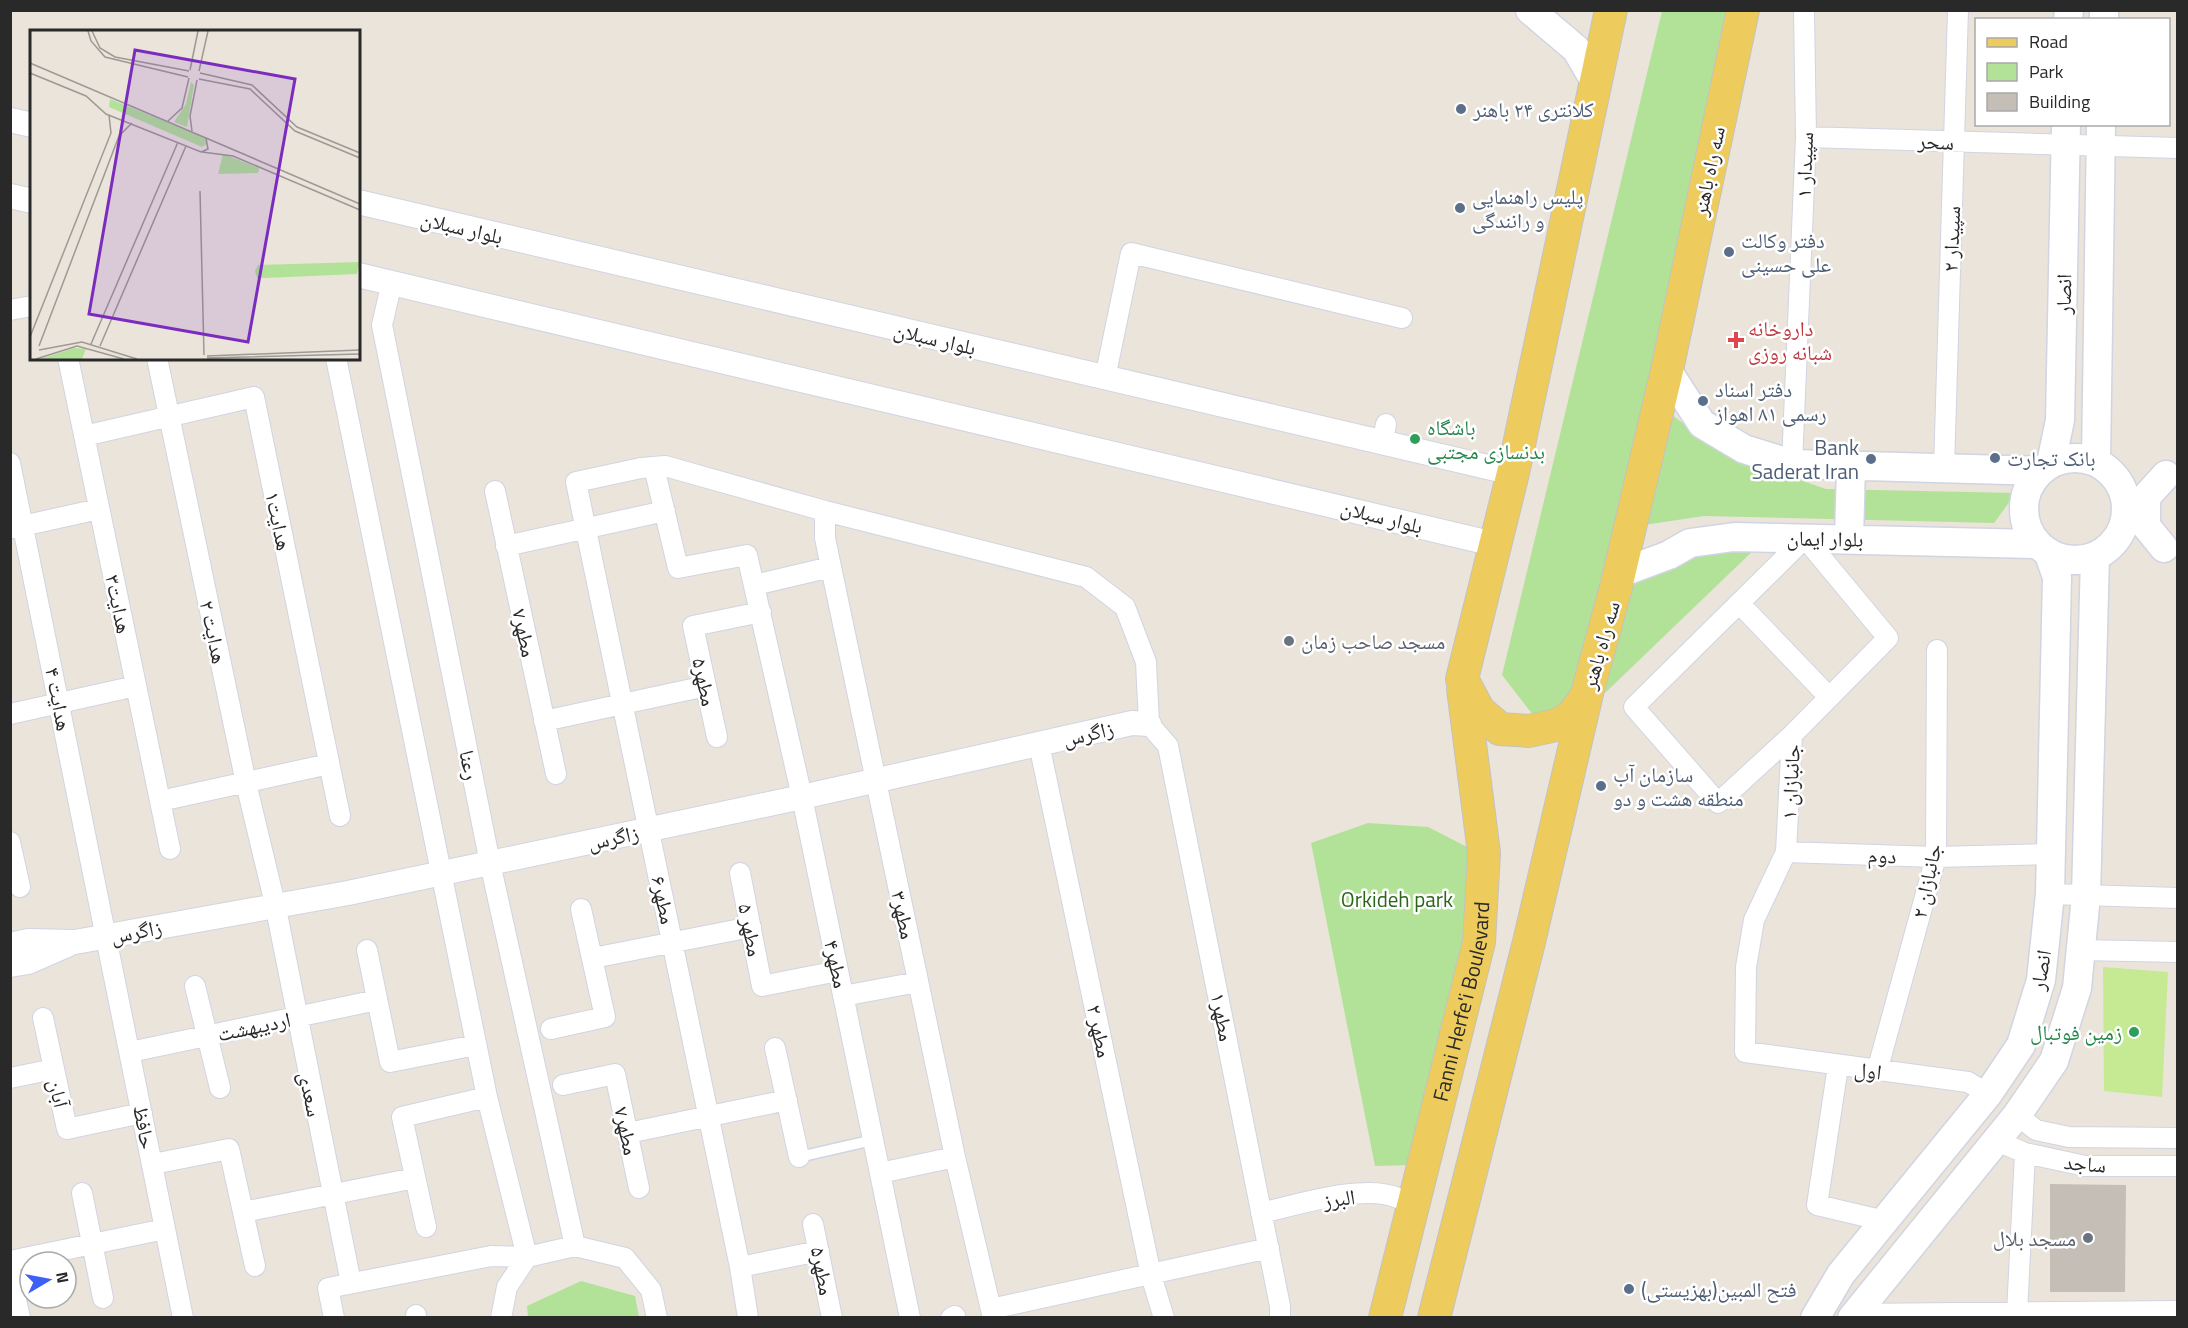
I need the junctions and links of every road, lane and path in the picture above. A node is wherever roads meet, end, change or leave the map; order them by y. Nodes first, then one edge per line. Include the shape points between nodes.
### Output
1 (1542, 10) edge
2 (1611, 10) edge
3 (1743, 10) edge
4 (1804, 10) edge
5 (1958, 10) edge
6 (1531, 11) edge
7 (1596, 83) junction
8 (10, 120) edge
9 (30, 125) edge
10 (2066, 134) edge
11 (2101, 135) edge
12 (1806, 137) junction
13 (1954, 141) junction
14 (2178, 148) edge
15 (10, 196) edge
16 (30, 201) edge
17 (360, 202) edge
18 (360, 274) edge
19 (392, 282) junction
20 (30, 306) edge
21 (10, 310) edge
22 (1402, 318) dead end
23 (68, 360) edge
24 (156, 360) edge
25 (336, 360) edge
26 (1667, 370) junction
27 (1105, 378) junction
28 (169, 418) junction
29 (84, 436) junction
30 (10, 463) edge
31 (1792, 464) junction
32 (1851, 465) junction
33 (2102, 465) junction
34 (654, 467) junction
35 (2046, 467) junction
36 (1944, 468) junction
37 (1513, 473) junction
38 (2172, 475) edge
39 (495, 491) dead end
40 (99, 509) junction
41 (664, 511) junction
42 (825, 511) junction
43 (17, 528) edge
44 (585, 528) junction
45 (1805, 538) junction
46 (1849, 539) junction
47 (1494, 544) junction
48 (506, 546) junction
49 (2043, 548) junction
50 (2171, 549) edge
51 (2102, 551) junction
52 (831, 567) junction
53 (1618, 574) junction
54 (754, 585) junction
55 (1739, 603) junction
56 (761, 612) junction
57 (1937, 650) dead end
58 (1462, 679) junction
59 (136, 686) junction
60 (706, 686) junction
61 (1586, 697) junction
62 (1829, 697) junction
63 (61, 704) junction
64 (623, 705) junction
65 (10, 714) edge
66 (544, 722) junction
67 (1149, 724) junction
68 (1792, 735) junction
69 (717, 737) dead end
70 (1039, 744) junction
71 (329, 764) junction
72 (556, 774) dead end
73 (876, 780) junction
74 (246, 783) junction
75 (802, 797) junction
76 (160, 801) junction
77 (340, 816) dead end
78 (649, 829) junction
79 (10, 842) edge
80 (170, 849) dead end
81 (1786, 852) junction
82 (2050, 854) junction
83 (1936, 857) junction
84 (490, 863) junction
85 (440, 873) junction
86 (740, 873) dead end
87 (20, 887) dead end
88 (2050, 894) junction
89 (2086, 896) junction
90 (2178, 898) edge
91 (275, 904) junction
92 (581, 909) dead end
93 (751, 927) junction
94 (106, 937) junction
95 (75, 942) junction
96 (672, 942) junction
97 (10, 945) edge
98 (367, 950) dead end
99 (2081, 950) junction
100 (2178, 952) edge
101 (593, 958) junction
102 (10, 965) edge
103 (838, 971) junction
104 (918, 982) junction
105 (195, 986) dead end
106 (843, 996) junction
107 (377, 1000) junction
108 (43, 1017) dead end
109 (296, 1017) junction
110 (551, 1029) dead end
111 (207, 1036) junction
112 (476, 1045) junction
113 (775, 1048) dead end
114 (130, 1052) junction
115 (1745, 1052) joint
116 (1838, 1066) junction
117 (54, 1069) junction
118 (1877, 1071) junction
119 (10, 1078) edge
120 (563, 1085) dead end
121 (220, 1088) dead end
122 (1988, 1094) junction
123 (487, 1097) junction
124 (787, 1100) junction
125 (142, 1113) junction
126 (2017, 1115) junction
127 (709, 1116) junction
128 (1965, 1122) junction
129 (628, 1133) junction
130 (2178, 1138) edge
131 (873, 1140) junction
132 (1997, 1141) junction
133 (2025, 1153) junction
134 (799, 1157) joint
135 (955, 1157) junction
136 (153, 1164) junction
137 (2178, 1166) edge
138 (880, 1173) junction
139 (415, 1178) junction
140 (639, 1188) dead end
141 (82, 1193) dead end
142 (332, 1194) junction
143 (1414, 1208) junction
144 (243, 1212) junction
145 (1261, 1213) junction
146 (1885, 1221) junction
147 (813, 1224) dead end
148 (426, 1227) dead end
149 (165, 1229) junction
150 (92, 1244) junction
151 (575, 1246) junction
152 (1269, 1248) junction
153 (819, 1251) junction
154 (527, 1257) junction
155 (10, 1261) edge
156 (255, 1266) dead end
157 (740, 1267) junction
158 (10, 1270) edge
159 (1151, 1275) junction
160 (351, 1283) junction
161 (103, 1298) dead end
162 (2178, 1311) edge
163 (992, 1313) edge
164 (2018, 1313) junction
165 (1955, 1315) edge
166 (2114, 1315) edge
167 (1853, 1316) edge
168 (20, 1317) edge
169 (183, 1317) edge
170 (334, 1317) edge
171 (501, 1317) edge
172 (657, 1317) edge
173 (748, 1317) edge
174 (832, 1317) edge
175 (910, 1317) edge
176 (1164, 1317) edge
177 (1280, 1317) edge
178 (1385, 1317) edge
179 (1434, 1317) edge
180 (1815, 1317) edge

1 - 6 main road
2 - 7 main road
3 - 26 main road, سه راه باهنر
4 - 12 street, سپیدار ۱
5 - 13 street, سپیدار ۲
6 - 7 main road via 1576,49
7 - 37 main road
8 - 9 street
10 - 11 street, سحر
10 - 13 street, سحر
10 - 35 main road, انصار via 2061,420
11 - 14 street
11 - 33 main road, انصار
12 - 13 street, سحر
12 - 31 street, سپیدار ۱
13 - 36 street, سپیدار ۲
15 - 16 street
17 - 27 street, بلوار سبلان
18 - 19 street, بلوار سبلان
19 - 47 street, بلوار سبلان
19 - 84 street, رعنا via 382,325
20 - 21 street
22 - 27 street via 1131,253
23 - 29 street, هدایت۳
24 - 28 street, هدایت ۲
25 - 85 street
26 - 31 main road via 1702,424 1744,449
26 - 53 main road, سه راه باهنر
27 - 37 street, بلوار سبلان via 1384,434
28 - 29 street, هدایت۱
28 - 71 street, هدایت۱ via 254,397
28 - 74 street, هدایت ۲
29 - 40 street, هدایت۳
30 - 43 street, هدایت ۴
31 - 32 main road
32 - 36 main road
32 - 46 main road
33 - 35 main road via 2077,458
33 - 38 main road
33 - 51 main road via 2121,484 2127,510 2119,536
34 - 41 street
34 - 42 street via 665,466
34 - 44 street, مطهر۶ via 576,482
35 - 36 main road
35 - 49 main road via 2032,482 2024,507 2030,533
37 - 47 main road
38 - 50 main road via 2146,497 2146,526
39 - 48 street, مطهر۷
40 - 43 street
40 - 59 street, هدایت۳
41 - 44 street
41 - 54 street, مطهر۴ via 678,568 747,555
42 - 52 street, مطهر۳
42 - 67 street via 1086,577 1125,607 1146,662
43 - 63 street, هدایت ۴
44 - 48 street
44 - 64 street, مطهر۶
45 - 46 main road, بلوار ایمان
45 - 53 main road, بلوار ایمان via 1734,537 1690,543
45 - 55 street
45 - 62 street, جانبازان ۱ via 1888,638
46 - 49 main road, بلوار ایمان
47 - 58 main road
48 - 66 street, مطهر۷
49 - 51 main road via 2074,560
49 - 82 main road, انصار via 2057,577
50 - 51 main road
51 - 89 main road, انصار
52 - 54 street
52 - 73 street, مطهر۳
53 - 61 main road, سه راه باهنر
54 - 56 street, مطهر۴
55 - 62 street
55 - 68 street via 1634,707 1718,804
56 - 60 street, مطهر۵ via 693,626
56 - 75 street, مطهر۴
57 - 83 street, جانبازان ۲
58 - 61 main road, سه راه باهنر via 1479,711 1500,729 1529,731 1557,725 1571,717
58 - 143 main road, Fanni Herfe'i Boulevard via 1484,853 1479,942
59 - 63 street
59 - 76 street, هدایت۳
60 - 64 street
60 - 69 street, مطهر۵
61 - 179 main road
62 - 68 street, جانبازان ۱
63 - 65 street
63 - 94 street, هدایت ۴
64 - 66 street
64 - 78 street, مطهر۶
66 - 72 street, مطهر۷
67 - 70 street, زاگرس via 1132,723
67 - 145 street, مطهر۱ via 1168,746
68 - 81 street, جانبازان ۱
70 - 73 street, زاگرس
70 - 159 street, مطهر ۲
71 - 74 street
71 - 77 street, هدایت۱
73 - 75 street, زاگرس
73 - 104 street, مطهر۳
74 - 76 street
74 - 91 street, هدایت ۲
75 - 78 street, زاگرس
75 - 103 street, مطهر۴
76 - 80 street, هدایت۳
78 - 84 street, زاگرس
78 - 96 street, مطهر۶
79 - 87 street
81 - 83 street, دوم
81 - 115 street, جانبازان ۱ via 1754,920 1746,967
82 - 83 street, دوم
82 - 88 main road, انصار
83 - 118 street, جانبازان ۲
84 - 85 street, زاگرس
84 - 151 street, رعنا
85 - 91 street, زاگرس
85 - 112 street
86 - 93 street, مطهر ۵
88 - 89 street
88 - 122 main road, انصار via 2038,991 2021,1045
89 - 90 street
89 - 99 main road, انصار
91 - 94 street, زاگرس
91 - 109 street, سعدی
92 - 101 street
93 - 96 street
93 - 103 street, مطهر ۵ via 762,986
94 - 95 street, زاگرس
94 - 114 street, حافظ
95 - 97 street, زاگرس via 28,941
95 - 102 street, زاگرس via 28,962
96 - 101 street
96 - 127 street, مطهر۶
98 - 107 street
99 - 100 street
99 - 126 main road, انصار via 2077,988 2054,1061
101 - 110 street via 605,1017
103 - 106 street, مطهر۴
104 - 106 street
104 - 135 street, مطهر۳
105 - 111 street
106 - 131 street, مطهر۴
107 - 109 street, اردیبهشت
107 - 112 street via 390,1062
108 - 117 street, آبان
109 - 111 street, اردیبهشت
109 - 142 street, سعدی
111 - 114 street, اردیبهشت
111 - 121 street
112 - 123 street
113 - 124 street
114 - 125 street, حافظ
115 - 116 street, اول
116 - 118 street, اول
116 - 146 street via 1817,1205
117 - 119 street
117 - 125 street, آبان via 67,1129
118 - 122 street, اول via 1968,1082
120 - 129 street, مطهر۷ via 615,1074
122 - 126 main road
122 - 128 main road, انصار
123 - 139 street via 402,1117
123 - 154 street
124 - 127 street
124 - 134 street
125 - 136 street, حافظ
126 - 130 street, ساجد via 2036,1130 2069,1137
126 - 132 main road, انصار
127 - 129 street
127 - 157 street, مطهر۶
128 - 132 main road
128 - 146 main road, انصار
129 - 140 street, مطهر۷
131 - 134 lane
131 - 138 street, مطهر۴
132 - 133 street, ساجد
132 - 167 main road, انصار
133 - 137 street, ساجد via 2085,1166
133 - 164 street
135 - 138 street
135 - 163 street, مطهر۳
136 - 144 street via 229,1149
136 - 149 street, حافظ
138 - 175 street, مطهر۴
139 - 142 street
139 - 148 street
141 - 150 street
142 - 144 street
142 - 160 street, سعدی
143 - 145 street, البرز via 1398,1198 1376,1193 1334,1197
143 - 178 main road, Fanni Herfe'i Boulevard
144 - 156 street
145 - 152 street, مطهر۱
146 - 180 main road, انصار via 1841,1274
147 - 153 street, مطهر۵
149 - 150 street
149 - 169 street, حافظ
150 - 155 street
150 - 161 street
151 - 154 street
151 - 172 street via 625,1258 651,1290
152 - 159 street
152 - 177 street, مطهر۱
153 - 157 street
153 - 174 street, مطهر۵
154 - 160 street via 491,1256
154 - 171 street via 507,1287
157 - 173 street, مطهر۶
158 - 168 street
159 - 163 street
159 - 176 street, مطهر ۲
160 - 170 street via 328,1288
162 - 166 street
164 - 165 street
164 - 166 street
165 - 167 street

